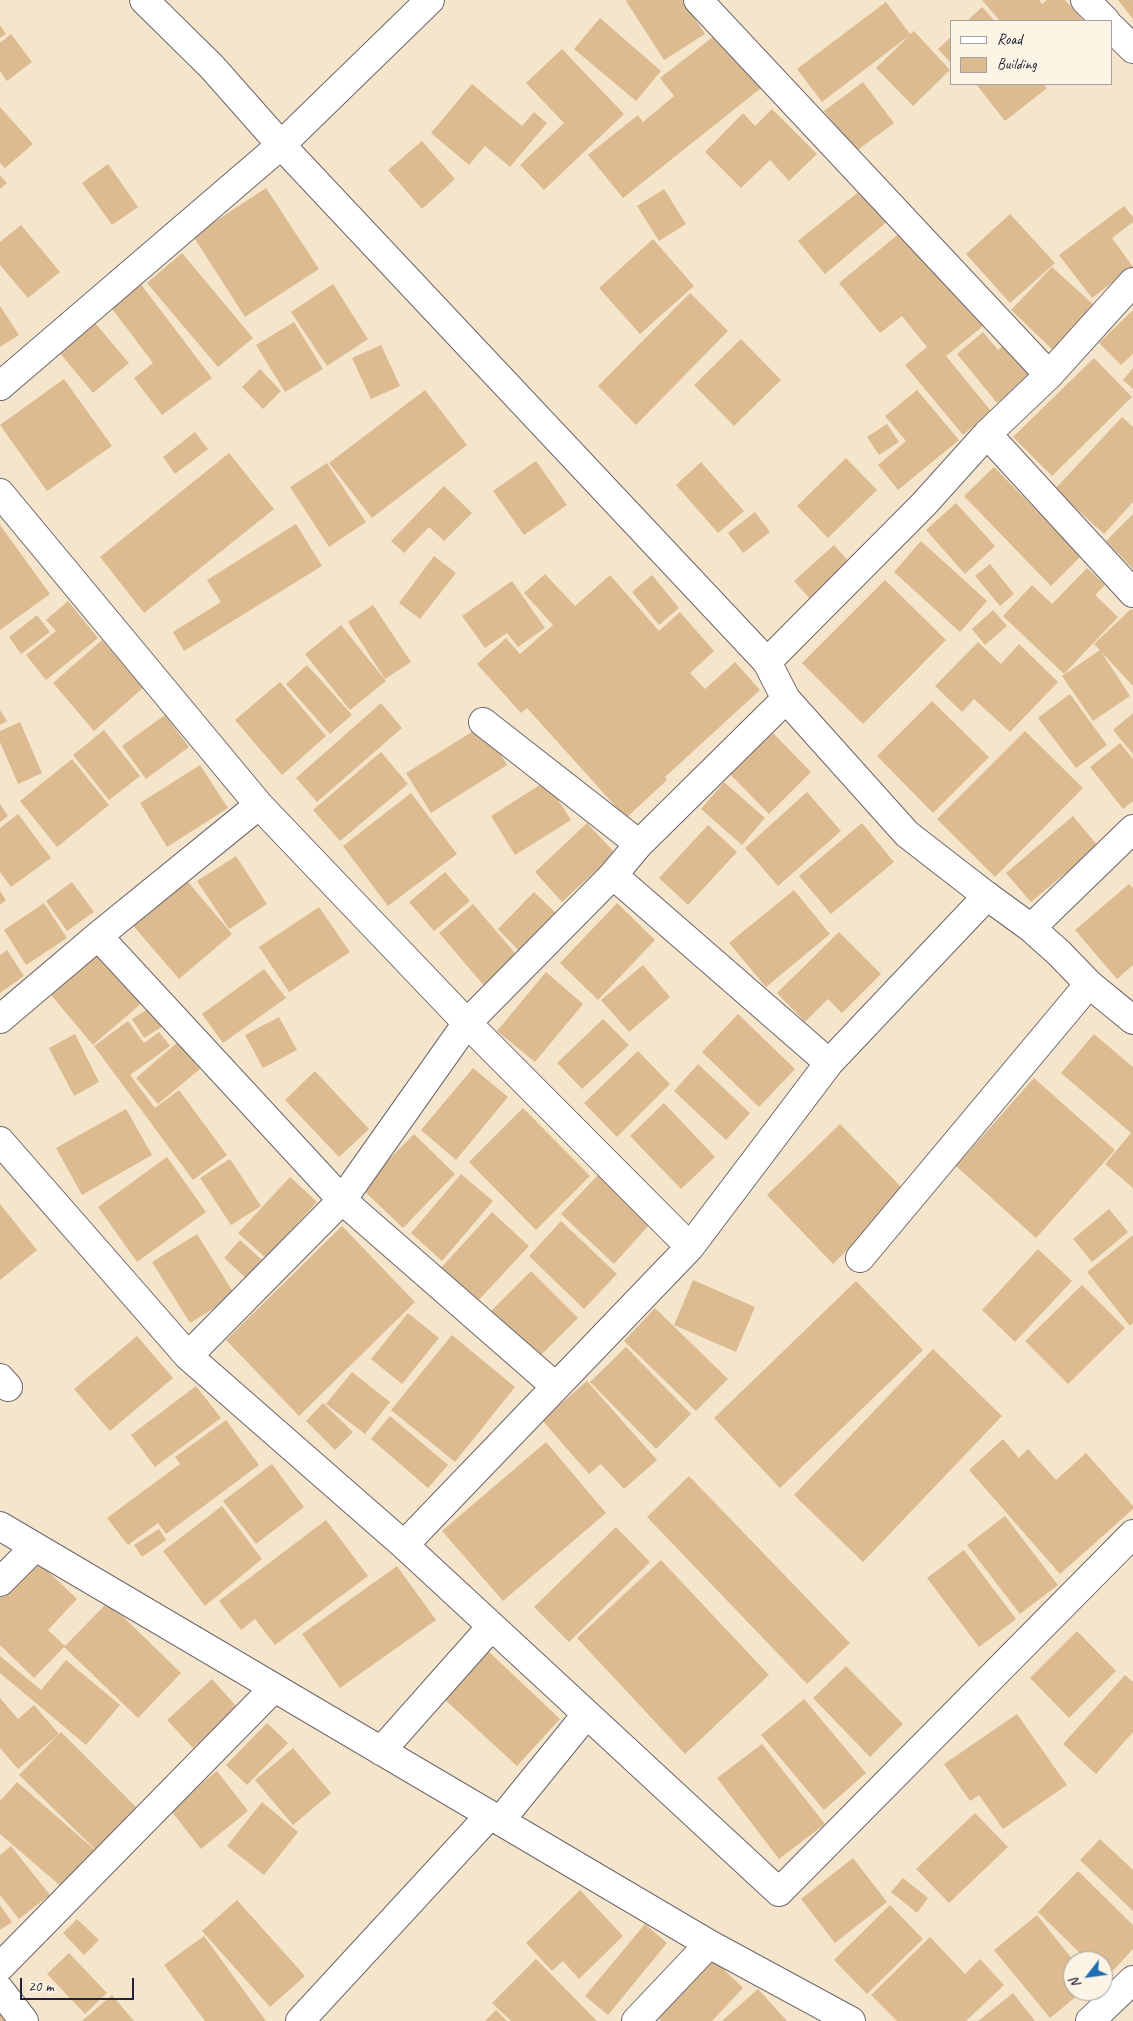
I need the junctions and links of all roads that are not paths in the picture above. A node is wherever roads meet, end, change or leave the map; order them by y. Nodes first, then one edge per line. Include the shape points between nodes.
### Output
1 (144, 0) edge
2 (430, 0) edge
3 (698, 0) edge
4 (1085, 0) edge
5 (1105, 20) edge
6 (1113, 29) edge
7 (1133, 49) edge
8 (281, 146) junction
9 (1133, 282) edge
10 (1049, 375) junction
11 (0, 386) edge
12 (987, 434) junction
13 (0, 493) edge
14 (1133, 593) edge
15 (767, 662) junction
16 (786, 699) junction
17 (483, 722) dead end
18 (259, 805) junction
19 (1133, 829) edge
20 (639, 844) junction
21 (613, 875) junction
22 (987, 896) junction
23 (1031, 928) junction
24 (98, 936) junction
25 (1089, 984) junction
26 (0, 1019) edge
27 (1133, 1020) edge
28 (467, 1024) junction
29 (829, 1063) junction
30 (0, 1141) edge
31 (342, 1200) junction
32 (690, 1247) junction
33 (860, 1258) dead end
34 (188, 1356) junction
35 (555, 1386) junction
36 (0, 1526) edge
37 (1133, 1534) edge
38 (404, 1545) junction
39 (35, 1547) junction
40 (0, 1582) edge
41 (491, 1627) junction
42 (274, 1688) junction
43 (586, 1715) junction
44 (381, 1751) junction
45 (495, 1818) junction
46 (709, 1944) junction
47 (0, 1966) edge
48 (1133, 1980) edge
49 (0, 1990) edge
50 (24, 2021) edge
51 (300, 2021) edge
52 (636, 2021) edge
53 (851, 2021) edge
54 (1090, 2021) edge

1 - 8 street via 212,67
2 - 8 street
3 - 10 street
4 - 5 street
6 - 7 street
8 - 11 street
8 - 15 street
9 - 10 street
10 - 12 street
12 - 14 street
12 - 15 street via 924,504
13 - 18 street
15 - 16 street
16 - 20 street
16 - 22 street via 907,834
17 - 20 street
18 - 24 street
18 - 28 street
19 - 23 street
20 - 21 street
21 - 28 street
21 - 29 street
22 - 23 street
22 - 29 street
23 - 25 street
24 - 26 street
24 - 31 street
25 - 27 street
25 - 33 street
28 - 31 street
28 - 32 street
29 - 32 street
30 - 34 street
31 - 34 street
31 - 35 street
32 - 35 street
34 - 38 street
35 - 38 street
36 - 39 street
37 - 43 street via 779,1892
38 - 41 street
39 - 40 street
39 - 42 street
41 - 43 street
41 - 44 street
42 - 44 street
42 - 47 street
43 - 45 street
44 - 45 street
45 - 46 street
45 - 51 street
46 - 52 street
46 - 53 street
48 - 54 street
49 - 50 street

